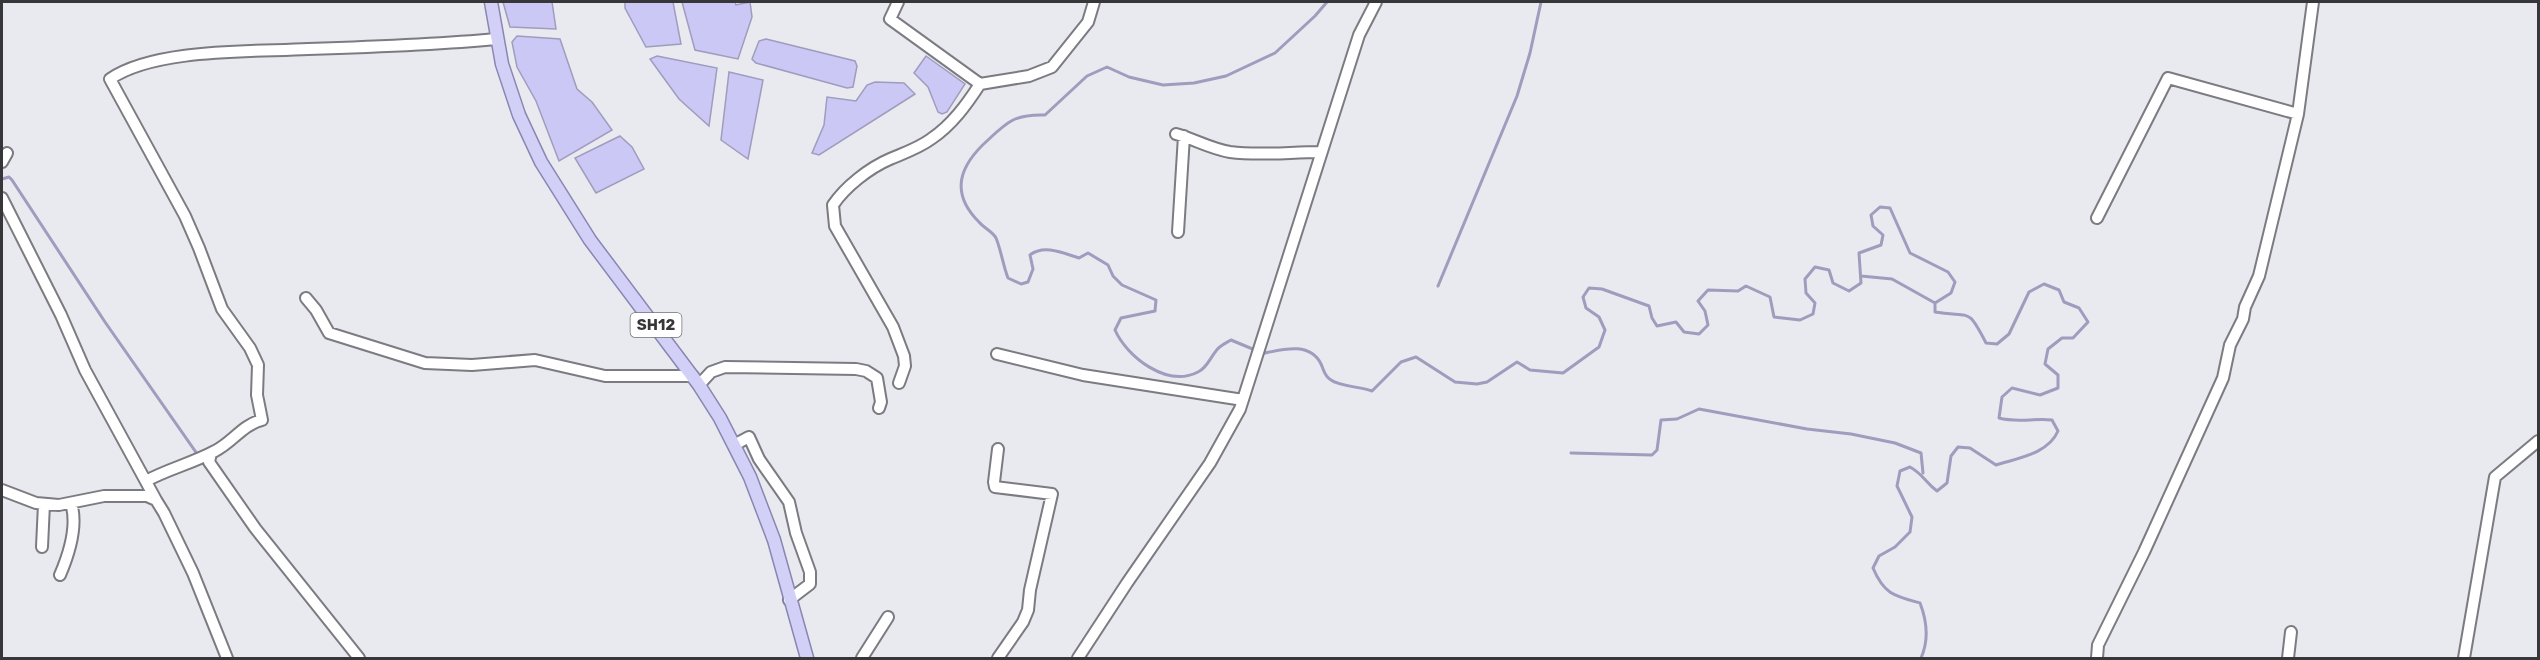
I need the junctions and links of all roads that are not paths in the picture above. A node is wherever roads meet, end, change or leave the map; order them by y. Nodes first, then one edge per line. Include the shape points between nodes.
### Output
1 (491, 2) edge
2 (898, 2) edge
3 (1095, 2) edge
4 (1376, 2) edge
5 (2313, 2) edge
6 (496, 39) junction
7 (980, 84) junction
8 (2298, 114) junction
9 (1320, 152) junction
10 (2, 198) edge
11 (2097, 218) dead end
12 (1178, 232) dead end
13 (306, 298) dead end
14 (997, 354) dead end
15 (696, 380) junction
16 (899, 383) dead end
17 (1243, 400) junction
18 (879, 408) dead end
19 (2538, 441) edge
20 (734, 445) junction
21 (998, 449) dead end
22 (208, 454) junction
23 (146, 481) junction
24 (2, 490) edge
25 (156, 500) junction
26 (71, 503) junction
27 (44, 504) junction
28 (42, 547) dead end
29 (60, 575) dead end
30 (789, 600) junction
31 (888, 616) dead end
32 (2291, 632) dead end
33 (228, 658) edge
34 (359, 658) edge
35 (807, 658) edge
36 (862, 658) edge
37 (998, 658) edge
38 (1078, 658) edge
39 (2097, 658) edge
40 (2288, 658) edge
41 (2464, 658) edge

1 - 6 main road, SH12
2 - 7 street via 890,19
3 - 7 street via 1088,22 1052,67 1029,76
4 - 9 street via 1359,35
5 - 8 street
6 - 15 main road, SH12 via 519,115 541,162 590,240
6 - 22 street via 163,58 122,71 110,79 185,216 222,309 258,365 257,395 262,420 245,427
7 - 16 street via 945,129 872,170 838,197 833,206 835,225 893,327 905,366
8 - 11 street via 2168,78
8 - 39 street via 2259,276 2230,345 2223,378 2098,645
9 - 12 street via 1268,155 1228,151 1180,135
9 - 17 street
10 - 23 street via 85,370
13 - 15 street via 328,333 425,363 472,365 535,360 605,376
14 - 17 street via 1083,375
15 - 18 street via 725,367 856,369 877,378
15 - 20 main road, SH12
17 - 38 street via 1210,463
19 - 41 street via 2494,477
20 - 30 main road, SH12 via 774,540
20 - 30 street via 749,437 759,459 789,502 810,584
21 - 37 street via 995,487 1052,494 1028,610
22 - 23 street
22 - 34 street via 209,462 255,528
23 - 25 street
24 - 27 street
25 - 26 street via 116,495
25 - 33 street via 194,573
26 - 27 street
26 - 29 street via 71,539
27 - 28 street
30 - 35 main road, SH12
31 - 36 street
32 - 40 street

